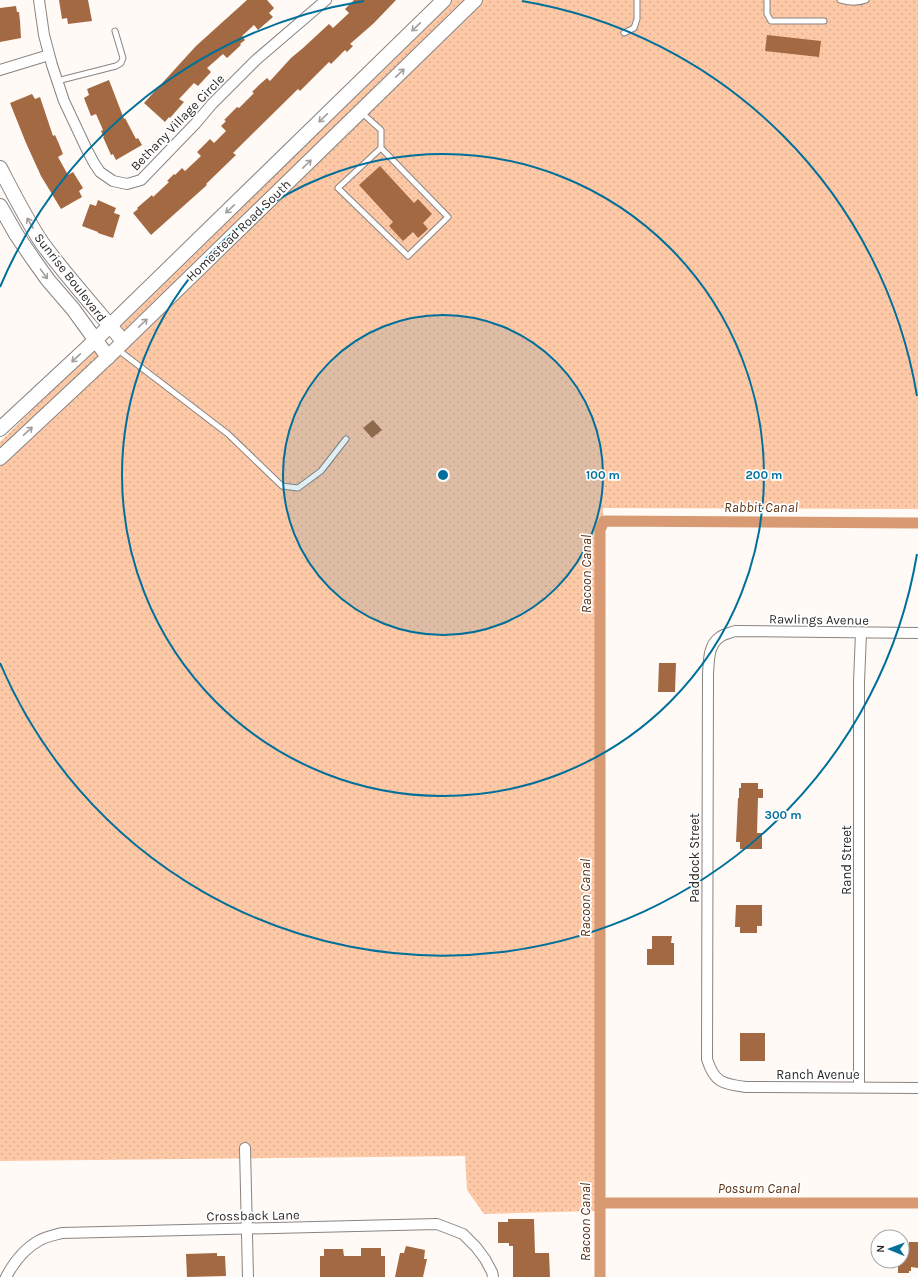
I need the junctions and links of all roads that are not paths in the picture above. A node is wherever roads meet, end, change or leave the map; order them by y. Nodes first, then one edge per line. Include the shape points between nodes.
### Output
1 (39, 0) edge
2 (326, 0) edge
3 (444, 0) edge
4 (475, 0) edge
5 (637, 0) edge
6 (767, 0) edge
7 (840, 0) edge
8 (866, 0) edge
9 (824, 21) dead end
10 (115, 31) dead end
11 (624, 33) dead end
12 (49, 55) junction
13 (0, 70) edge
14 (57, 80) junction
15 (360, 112) junction
16 (381, 148) junction
17 (0, 168) edge
18 (0, 206) edge
19 (110, 325) junction
20 (95, 339) junction
21 (116, 349) junction
22 (0, 429) edge
23 (346, 439) dead end
24 (0, 458) edge
25 (860, 633) junction
26 (918, 633) edge
27 (720, 637) joint
28 (718, 1080) joint
29 (859, 1087) junction
30 (918, 1088) edge
31 (245, 1148) dead end
32 (247, 1229) junction
33 (6, 1277) edge
34 (248, 1277) edge
35 (493, 1277) edge

1 - 12 street, Bethany Village Circle
2 - 14 street, Bethany Village Circle via 256,60 141,180 128,184 113,181 100,172 74,122
3 -> 19 main road, Homestead Road South
15 -> 4 main road, Homestead Road South
5 - 11 lane via 637,19 634,28
6 - 9 lane via 767,14 771,21
7 - 8 lane
10 - 14 lane via 123,58 121,63
12 - 13 street
12 - 14 street, Bethany Village Circle
15 - 16 lane via 381,130
21 -> 15 main road, Homestead Road South
16 - 16 lane via 448,217 408,256 338,188
19 -> 17 main road, Sunrise Boulevard via 41,241
18 -> 20 main road, Sunrise Boulevard via 33,259
19 - 20 main road, Homestead Road South
19 - 21 main road, Sunrise Boulevard
20 - 21 main road, Sunrise Boulevard
20 -> 22 main road, Homestead Road South
21 - 23 lane via 228,434 282,486 298,488 321,471
24 -> 21 main road, Homestead Road South
25 - 26 street, Rawlings Avenue
25 - 27 street, Rawlings Avenue via 735,631
25 - 29 street, Rand Street
27 - 28 street, Paddock Street via 712,646 709,658 708,705 707,1059
28 - 29 street, Ranch Avenue via 746,1087
29 - 30 street, Ranch Avenue
31 - 32 street
32 - 33 street, Crossback Lane via 62,1233 41,1239 24,1252
32 - 34 street
32 - 35 street, Crossback Lane via 437,1224 463,1234 476,1246

